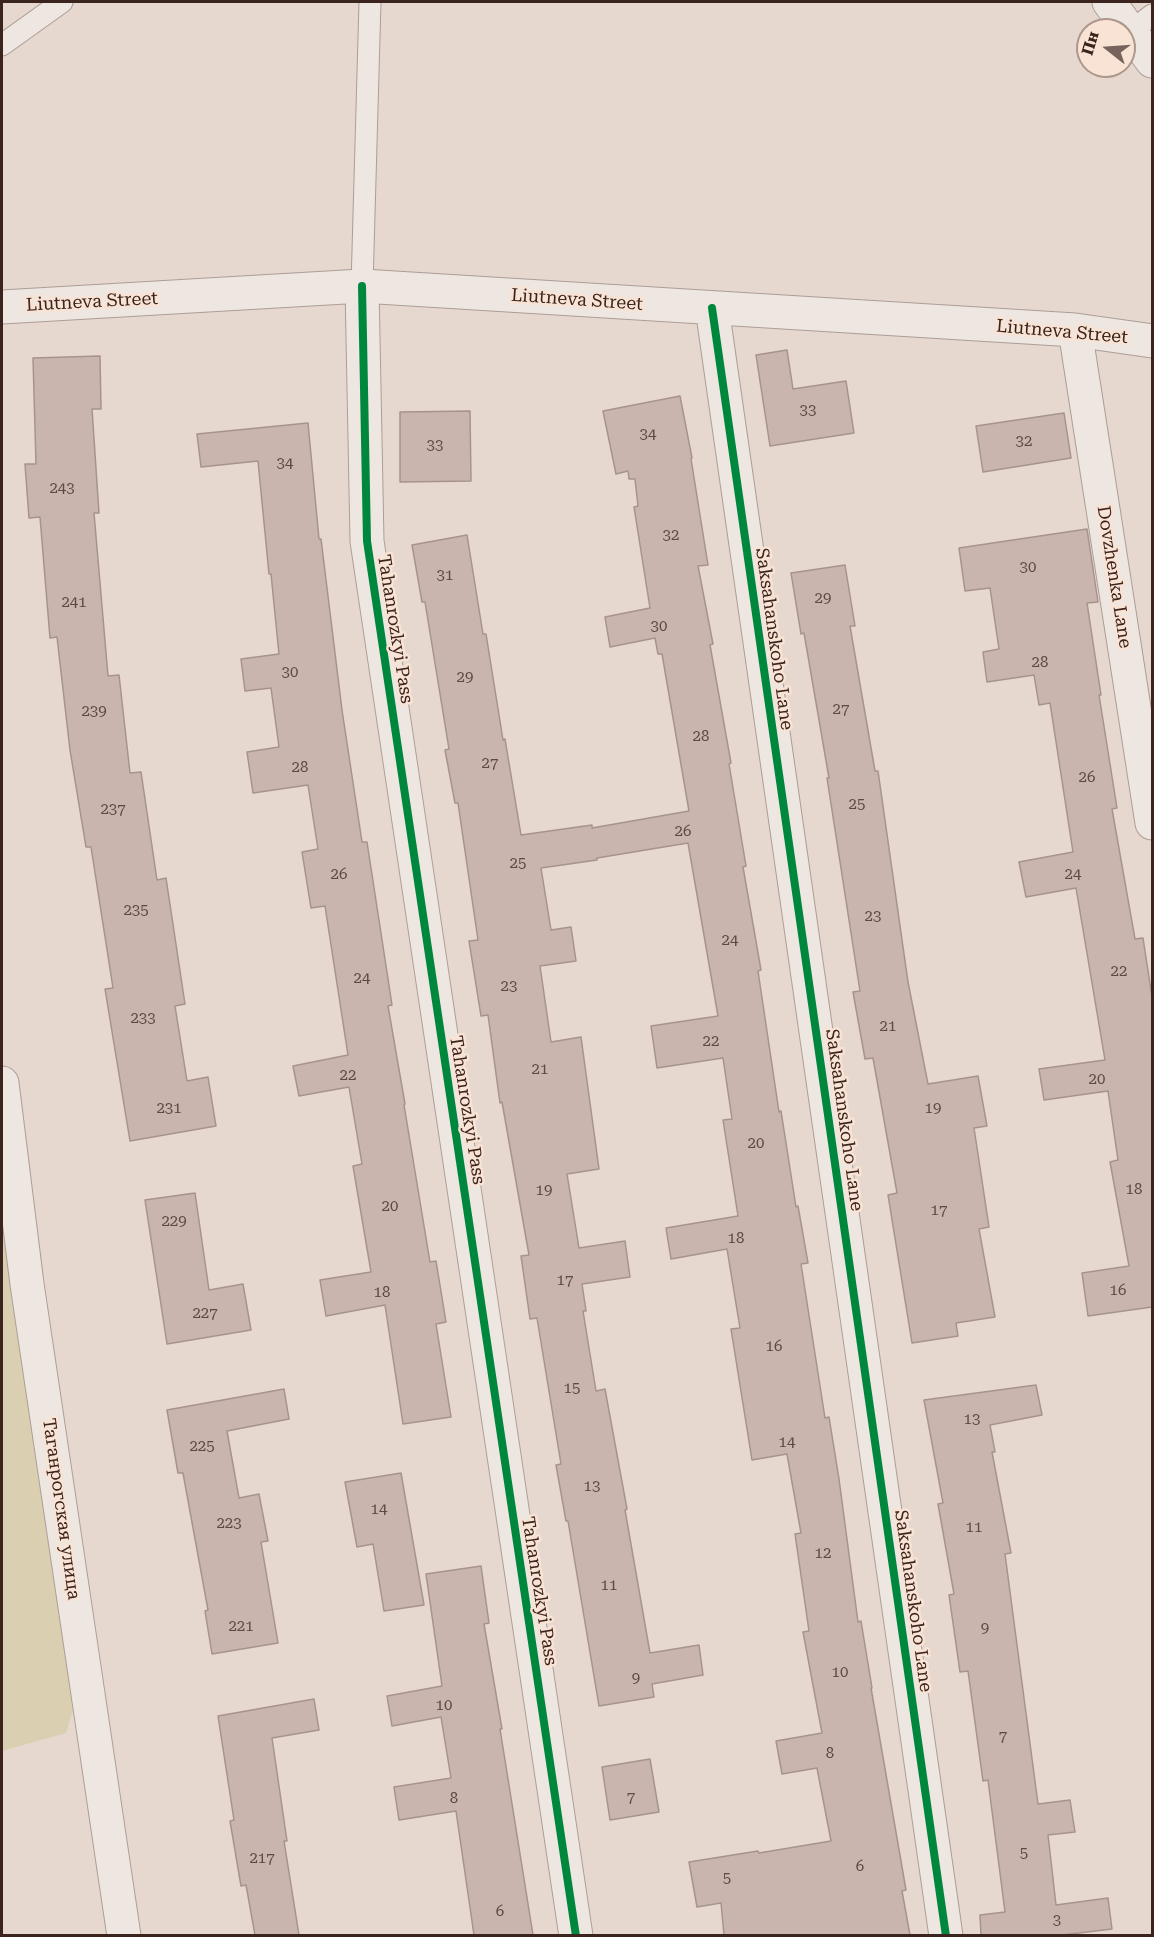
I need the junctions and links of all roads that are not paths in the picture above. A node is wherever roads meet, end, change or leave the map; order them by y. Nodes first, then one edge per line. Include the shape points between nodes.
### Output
1 (62, 2) edge
2 (370, 2) edge
3 (1109, 2) edge
4 (1142, 23) edge
5 (2, 45) edge
6 (1152, 61) edge
7 (362, 286) junction
8 (2, 307) edge
9 (712, 309) junction
10 (1075, 330) junction
11 (1152, 341) edge
12 (1152, 823) edge
13 (2, 1083) edge
14 (124, 1935) edge
15 (576, 1935) edge
16 (946, 1935) edge

1 - 5 lane
2 - 7 lane
3 - 4 street
4 - 6 street
7 - 8 street, Liutneva Street
7 - 9 street, Liutneva Street
7 - 15 street, Tahanrozkyi Pass via 367,541
9 - 10 street, Liutneva Street
9 - 16 street, Saksahanskoho Lane
10 - 11 street, Liutneva Street
10 - 12 street, Dovzhenka Lane
13 - 14 street, Таганрогская улица via 27,1284

